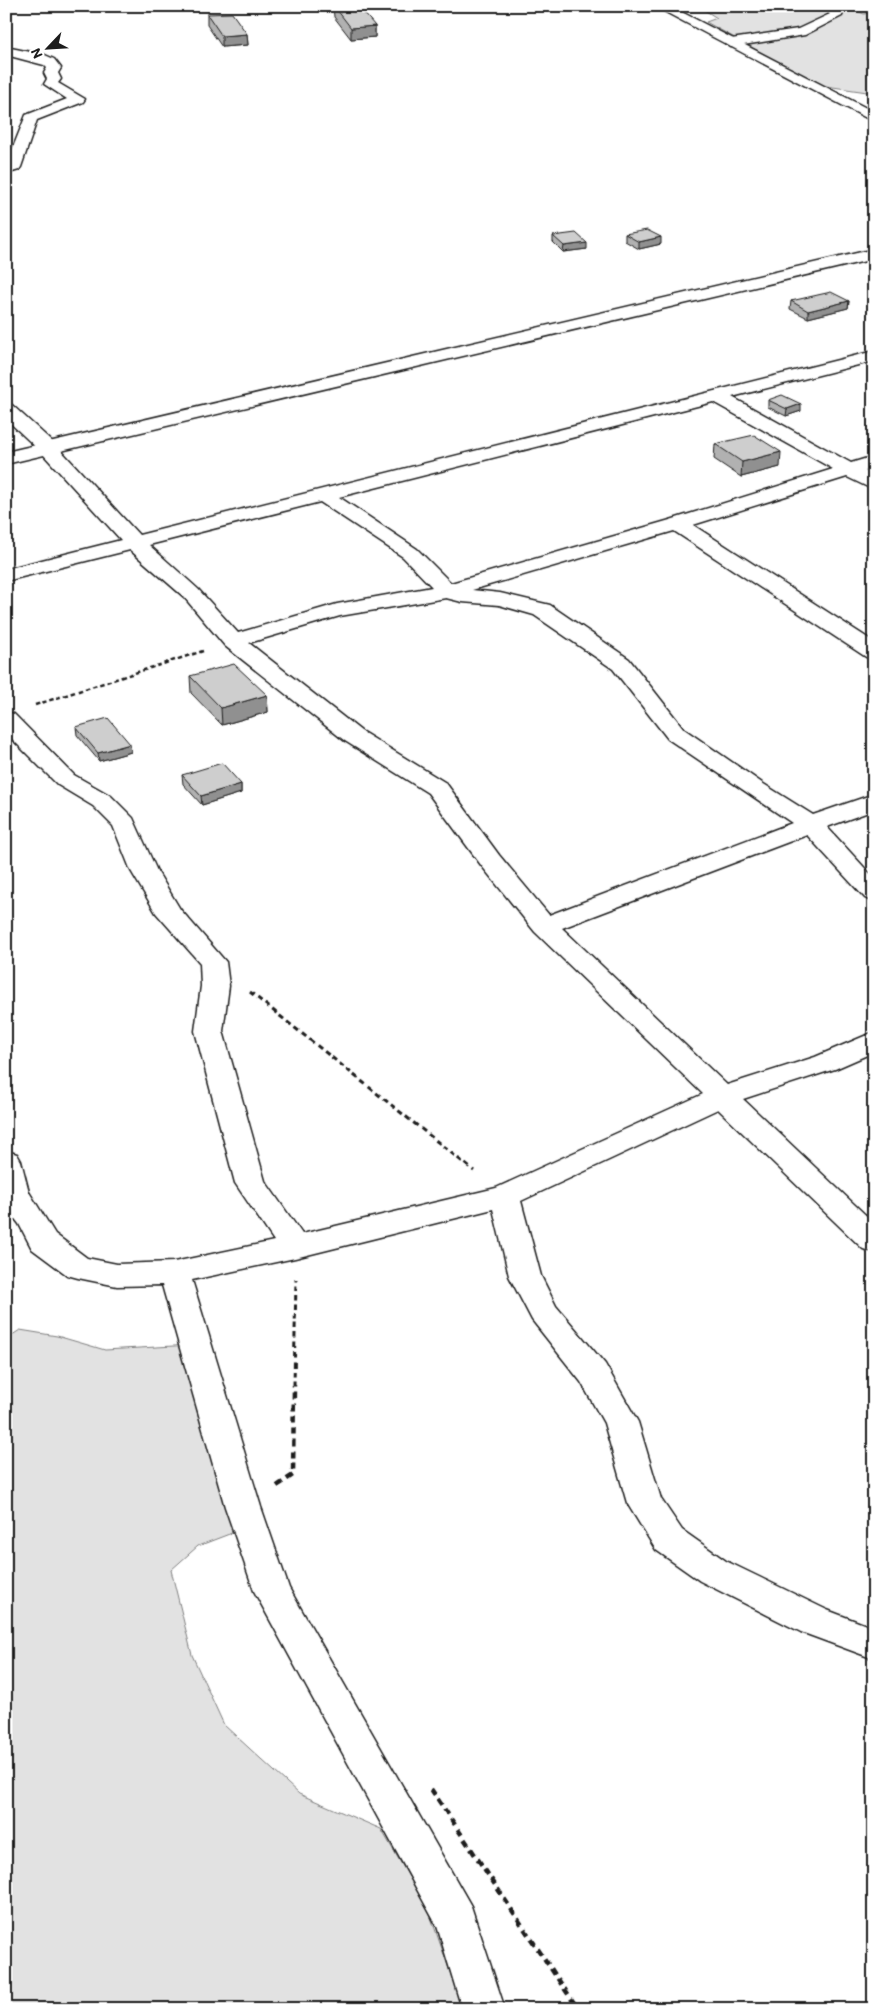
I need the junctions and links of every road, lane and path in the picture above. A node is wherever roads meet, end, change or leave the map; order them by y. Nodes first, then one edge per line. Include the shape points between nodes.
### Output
1 (660, 6) edge
2 (827, 6) edge
3 (731, 43) junction
4 (6, 51) edge
5 (874, 118) edge
6 (6, 170) edge
7 (874, 247) edge
8 (874, 254) edge
9 (874, 356) edge
10 (714, 395) junction
11 (6, 409) edge
12 (45, 445) junction
13 (6, 449) edge
14 (6, 458) edge
15 (874, 462) edge
16 (846, 469) junction
17 (874, 484) edge
18 (323, 495) junction
19 (677, 524) junction
20 (136, 543) junction
21 (6, 575) edge
22 (447, 591) junction
23 (233, 642) junction
24 (874, 652) edge
25 (35, 705) dead end
26 (6, 719) edge
27 (874, 801) edge
28 (810, 824) junction
29 (874, 893) edge
30 (544, 926) junction
31 (213, 962) junction
32 (874, 1041) edge
33 (722, 1096) junction
34 (6, 1160) edge
35 (10, 1196) edge
36 (505, 1196) junction
37 (874, 1241) edge
38 (296, 1247) junction
39 (174, 1273) junction
40 (243, 1507) junction
41 (874, 1644) edge
42 (484, 2009) edge

1 - 3 street
2 - 3 street via 837,12 836,16 800,32
3 - 5 street
4 - 6 street via 50,62 54,68 52,84 78,99 31,118 14,167
7 - 12 street
8 - 12 street
9 - 10 street
10 - 16 street
10 - 18 street
11 - 12 street
12 - 13 street
12 - 14 street
12 - 20 street
15 - 16 street
16 - 17 street
16 - 19 street
18 - 20 street
18 - 22 street via 410,553
19 - 22 street
19 - 24 street
20 - 21 street
20 - 23 street via 192,592
22 - 23 street via 337,610
22 - 28 street via 462,596 500,599 542,610 621,664 676,734
23 - 25 path
23 - 30 street via 353,736 437,788
26 - 31 street via 66,780 102,801 124,823 144,871 169,913
27 - 28 street
28 - 29 street
28 - 30 street
30 - 33 street
31 - 36 path
31 - 38 street via 215,986 208,1032 250,1183
32 - 33 street via 825,1063
33 - 36 street
33 - 37 street
34 - 35 street
35 - 39 street via 33,1221 43,1241 78,1267 117,1275
36 - 38 street
36 - 41 street via 525,1276 543,1312 593,1373 621,1422 645,1503 669,1540 721,1576 814,1621
38 - 39 street
38 - 40 path via 293,1475
39 - 40 street
40 - 42 street via 272,1591 456,1920

